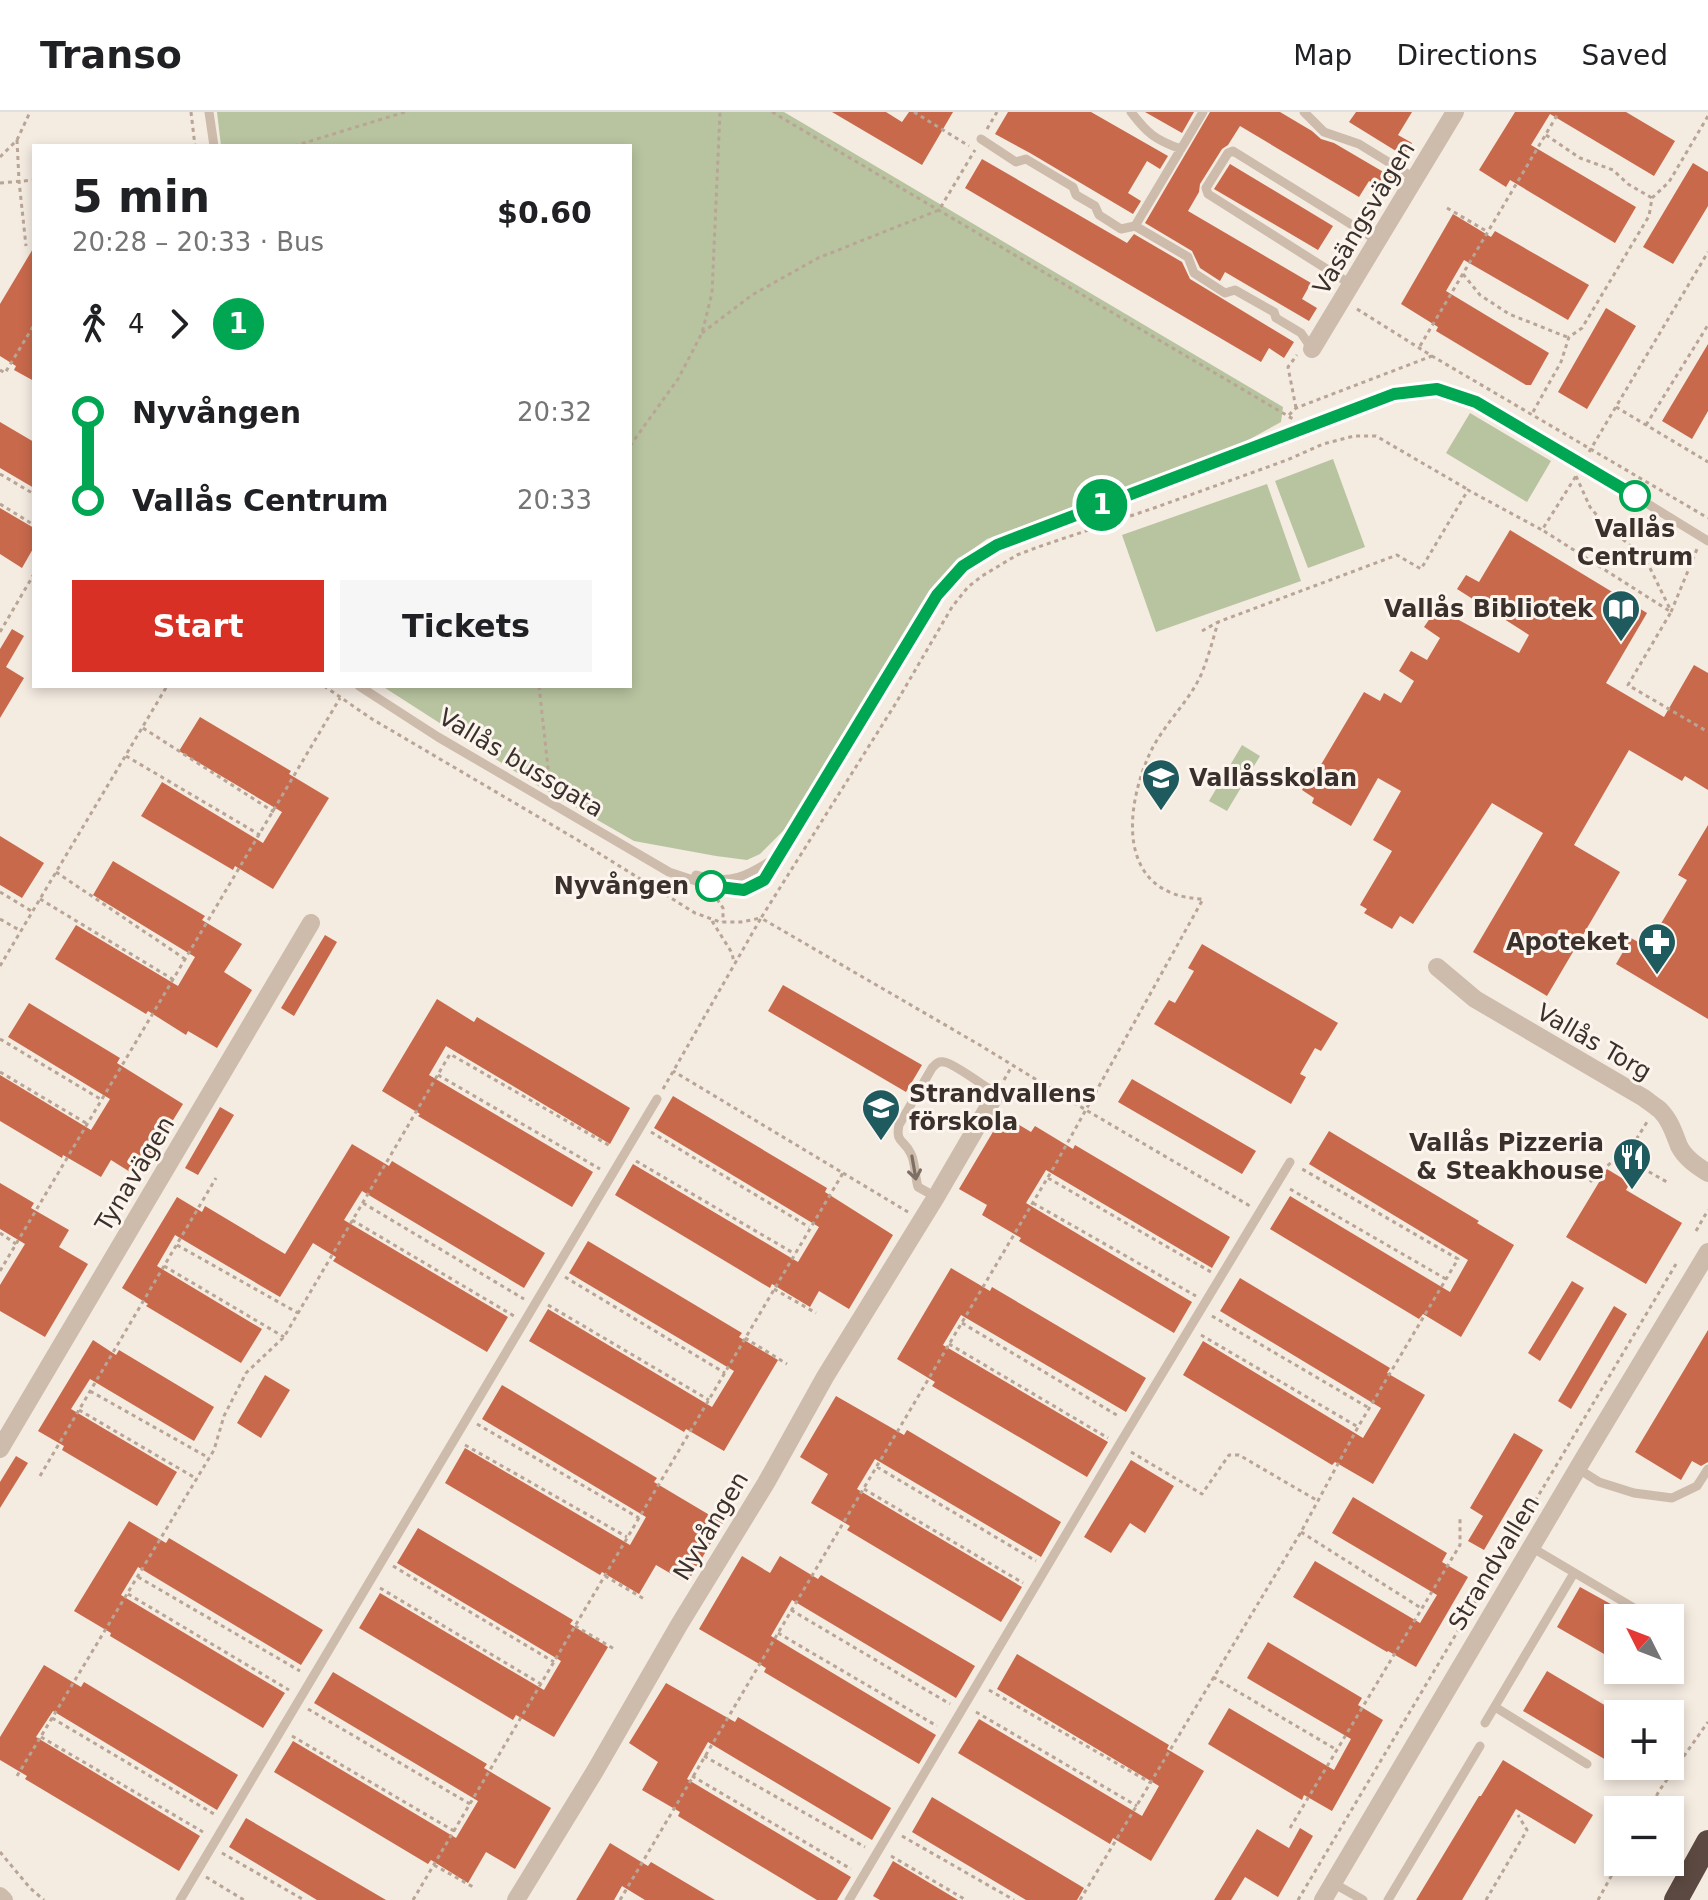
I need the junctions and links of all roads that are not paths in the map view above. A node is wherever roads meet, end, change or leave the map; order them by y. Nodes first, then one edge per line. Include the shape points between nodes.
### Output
1 (209, 112) edge
2 (1131, 112) edge
3 (1203, 112) edge
4 (1304, 112) edge
5 (1455, 112) edge
6 (981, 139) road end
7 (214, 144) edge
8 (1181, 149) junction
9 (1416, 180) junction
10 (1135, 226) junction
11 (1378, 241) junction
12 (1347, 292) junction
13 (1312, 349) joint
14 (1705, 540) edge
15 (362, 688) edge
16 (311, 923) dead end
17 (1437, 967) dead end
18 (996, 1094) joint
19 (657, 1099) road end
20 (1290, 1162) road end
21 (1708, 1173) edge
22 (936, 1197) junction
23 (1708, 1252) edge
24 (0, 1449) edge
25 (1577, 1468) junction
26 (1708, 1469) edge
27 (1531, 1547) junction
28 (1574, 1573) junction
29 (1627, 1604) edge
30 (1495, 1707) junction
31 (1485, 1723) dead end
32 (1480, 1746) dead end
33 (1587, 1764) dead end
34 (1708, 1842) edge
35 (1333, 1883) junction
36 (0, 1896) edge
37 (4, 1900) edge
38 (180, 1900) edge
39 (516, 1900) edge
40 (849, 1900) edge
41 (1323, 1900) edge
42 (1363, 1900) edge
43 (1388, 1900) edge
44 (1676, 1900) edge

1 - 7 lane
2 - 8 lane via 1152,136
3 - 8 lane
4 - 9 lane via 1324,132 1359,144
5 - 9 street, Vasängsvägen
6 - 10 lane via 1016,162 1026,159 1073,187 1076,195 1121,229
8 - 10 lane
9 - 11 street, Vasängsvägen
10 - 13 lane via 1188,257 1194,273 1225,293 1235,290 1274,312
11 - 12 street, Vasängsvägen
11 - 12 lane via 1233,151 1226,152 1205,187 1208,194
12 - 13 street, Vasängsvägen
14 - 15 lane, Vallås bussgata via 1476,402 1437,389 1394,394 997,545 963,566 937,595 778,856 735,880 706,878 623,847
16 - 24 street, Tynavägen
17 - 21 street, Vallås Torg via 1475,999 1656,1107 1684,1154
18 - 22 street, Nyvången
18 -> 22 lane via 944,1062 932,1068 897,1133 913,1157 918,1187
19 - 38 lane
20 - 40 lane
22 - 39 street, Nyvången
23 - 25 street, Strandvallen
25 - 26 lane via 1599,1482 1672,1498 1697,1486
25 - 27 street, Strandvallen
27 - 28 lane
27 - 35 street, Strandvallen
28 - 29 lane
28 - 30 lane
30 - 31 lane
30 - 33 lane
32 - 43 lane
34 - 44 highway
35 - 41 street, Strandvallen
35 - 42 lane
36 - 37 street

